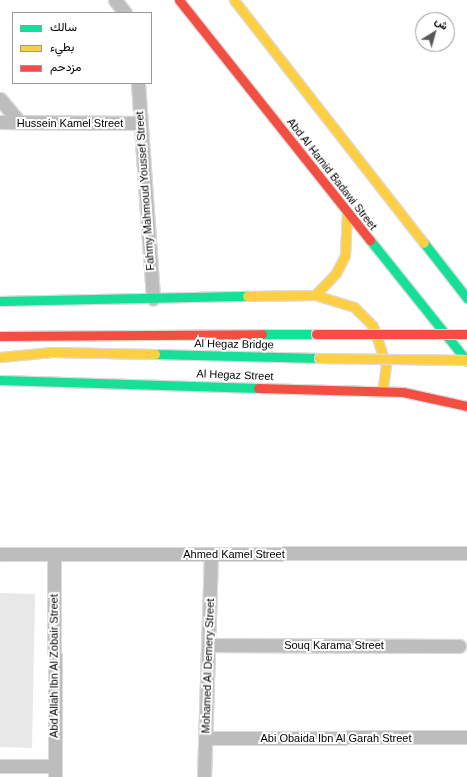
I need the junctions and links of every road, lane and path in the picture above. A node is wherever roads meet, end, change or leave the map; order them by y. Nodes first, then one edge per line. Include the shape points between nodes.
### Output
1 (116, 0) edge
2 (179, 0) edge
3 (234, 0) edge
4 (124, 12) edge
5 (138, 84) edge
6 (0, 99) edge
7 (0, 122) edge
8 (20, 122) junction
9 (140, 123) junction
10 (347, 213) junction
11 (441, 263) junction
12 (467, 282) edge
13 (314, 295) junction
14 (153, 298) junction
15 (467, 298) edge
16 (0, 302) edge
17 (467, 334) edge
18 (0, 336) edge
19 (0, 357) edge
20 (467, 361) edge
21 (0, 380) edge
22 (382, 392) junction
23 (467, 406) edge
24 (467, 553) edge
25 (0, 554) edge
26 (54, 554) junction
27 (211, 555) junction
28 (209, 645) junction
29 (458, 646) dead end
30 (467, 737) edge
31 (206, 738) junction
32 (0, 766) edge
33 (54, 772) edge
34 (204, 777) edge

1 - 4 street
2 - 10 main road, Abd Al Hamid Badawi Street
3 - 11 main road
5 - 9 street, Fahmy Mahmoud Youssef Street
6 - 8 street
7 - 8 street, Hussein Kamel Street
8 - 9 street, Hussein Kamel Street
9 - 14 street, Fahmy Mahmoud Youssef Street
10 - 13 main road via 345,255 336,273
10 - 20 main road, Abd Al Hamid Badawi Street
11 - 12 main road
11 - 15 main road
13 - 14 main road
13 - 22 main road via 354,307 373,326 386,365
14 - 16 main road
17 - 18 main road, Al Hegaz Bridge, bridge
19 - 20 main road, Al Hegaz Bridge, bridge via 52,352
21 - 22 main road, Al Hegaz Street
22 - 23 main road, Al Hegaz Street via 425,394
24 - 27 street, Ahmed Kamel Street
25 - 26 street, Ahmed Kamel Street
26 - 27 street, Ahmed Kamel Street
26 - 33 street, Abd Allah Ibn Al Zobair Street
27 - 28 street, Mohamed Al Demery Street
28 - 29 street, Souq Karama Street
28 - 31 street, Mohamed Al Demery Street
30 - 31 street, Abi Obaida Ibn Al Garah Street
31 - 34 street, Mohamed Al Demery Street
32 - 33 street

